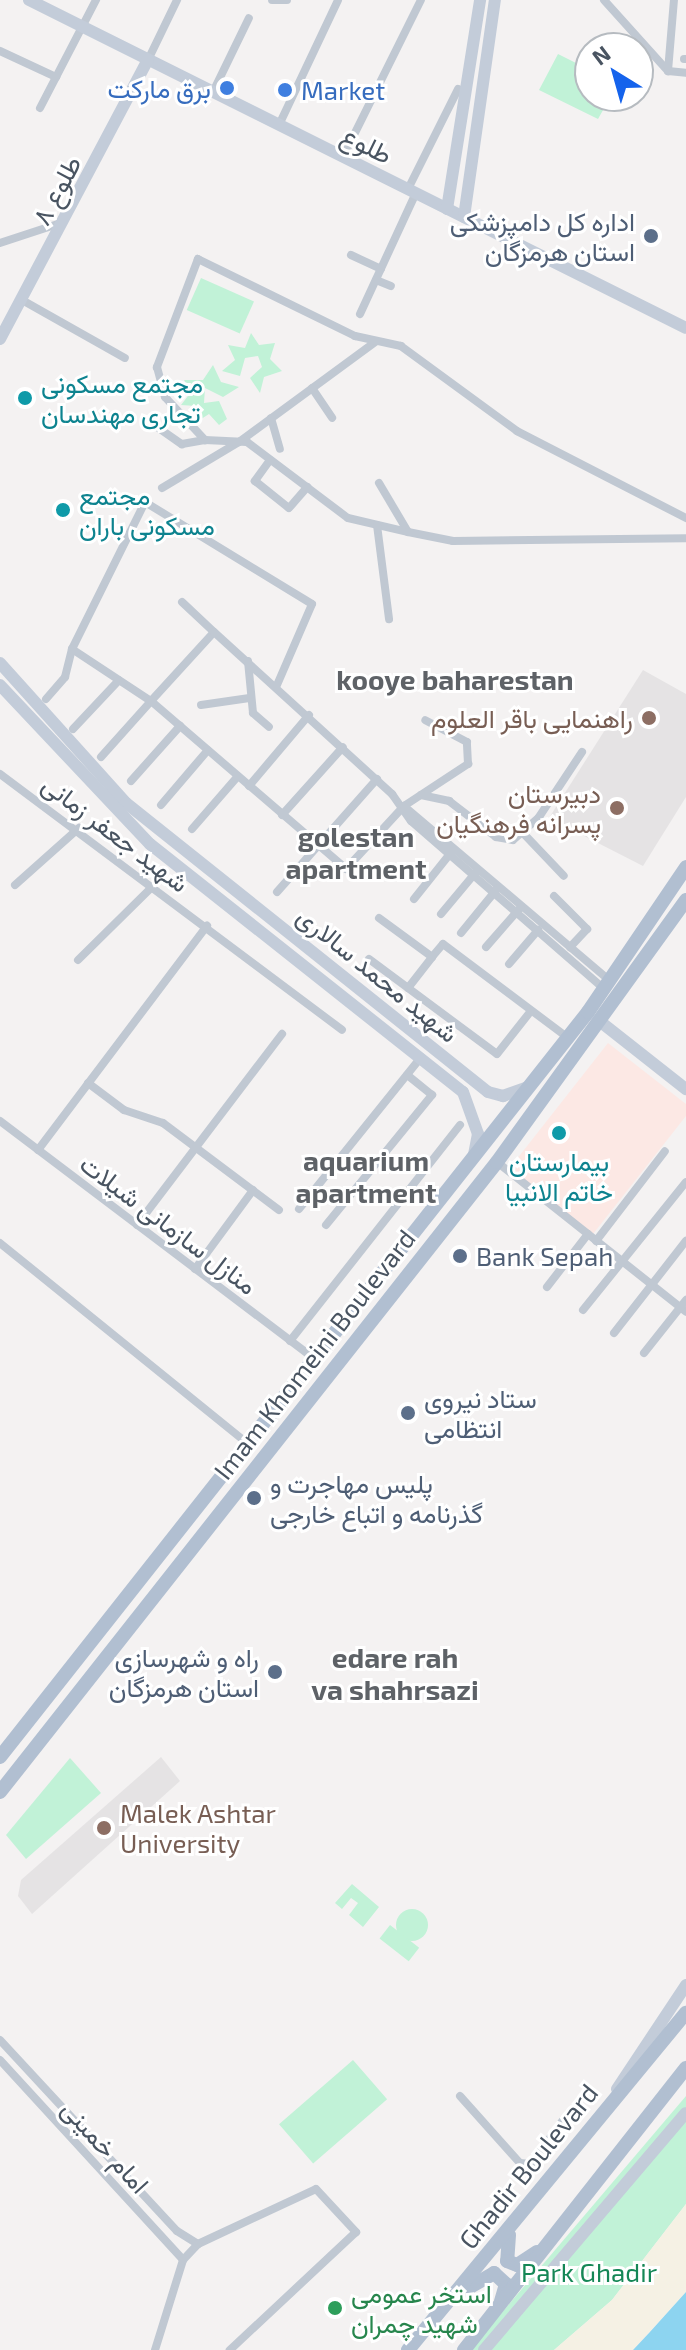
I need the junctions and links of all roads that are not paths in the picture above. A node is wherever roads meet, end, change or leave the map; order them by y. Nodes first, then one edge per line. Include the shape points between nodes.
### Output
1 (29, 0) edge
2 (96, 0) edge
3 (177, 0) edge
4 (272, 0) edge
5 (287, 0) edge
6 (338, 0) edge
7 (421, 0) edge
8 (480, 0) edge
9 (495, 0) edge
10 (604, 0) edge
11 (674, 0) edge
12 (249, 18) dead end
13 (82, 26) junction
14 (0, 51) edge
15 (148, 60) junction
16 (668, 71) junction
17 (686, 73) edge
18 (56, 77) junction
19 (458, 89) dead end
20 (213, 92) junction
21 (40, 108) dead end
22 (462, 121) junction
23 (478, 124) junction
24 (279, 125) junction
25 (343, 157) junction
26 (412, 191) junction
27 (447, 209) junction
28 (464, 217) junction
29 (65, 222) junction
30 (0, 243) edge
31 (351, 255) dead end
32 (381, 269) junction
33 (376, 280) junction
34 (391, 286) dead end
35 (22, 300) junction
36 (360, 314) dead end
37 (686, 328) edge
38 (0, 339) edge
39 (375, 342) junction
40 (125, 358) dead end
41 (312, 388) junction
42 (271, 418) junction
43 (332, 418) dead end
44 (150, 422) dead end
45 (205, 440) junction
46 (239, 442) junction
47 (280, 449) dead end
48 (270, 460) junction
49 (379, 483) dead end
50 (307, 487) junction
51 (162, 488) dead end
52 (686, 518) edge
53 (377, 525) junction
54 (408, 532) junction
55 (686, 538) edge
56 (182, 602) dead end
57 (389, 619) dead end
58 (214, 632) junction
59 (72, 649) junction
60 (248, 661) junction
61 (0, 663) edge
62 (119, 680) junction
63 (0, 685) edge
64 (277, 685) junction
65 (249, 698) junction
66 (46, 699) dead end
67 (151, 701) junction
68 (201, 705) dead end
69 (309, 715) junction
70 (425, 720) dead end
71 (180, 726) junction
72 (269, 727) dead end
73 (73, 729) dead end
74 (343, 747) junction
75 (208, 750) junction
76 (582, 752) dead end
77 (101, 757) dead end
78 (1, 773) edge
79 (238, 776) junction
80 (377, 779) junction
81 (131, 781) dead end
82 (249, 786) junction
83 (421, 795) junction
84 (161, 805) dead end
85 (404, 806) junction
86 (282, 815) junction
87 (79, 828) junction
88 (192, 829) dead end
89 (523, 833) junction
90 (317, 845) junction
91 (457, 847) junction
92 (450, 855) junction
93 (480, 867) junction
94 (686, 867) edge
95 (474, 875) junction
96 (564, 876) dead end
97 (15, 885) dead end
98 (501, 885) junction
99 (153, 886) junction
100 (277, 892) dead end
101 (494, 893) junction
102 (554, 896) dead end
103 (414, 899) dead end
104 (686, 900) edge
105 (520, 908) junction
106 (441, 914) dead end
107 (379, 918) dead end
108 (207, 926) junction
109 (538, 930) junction
110 (461, 933) dead end
111 (572, 946) junction
112 (486, 947) dead end
113 (564, 954) junction
114 (432, 957) junction
115 (369, 959) dead end
116 (78, 960) dead end
117 (509, 964) dead end
118 (607, 985) junction
119 (408, 988) junction
120 (530, 1012) junction
121 (602, 1023) junction
122 (342, 1030) dead end
123 (282, 1034) dead end
124 (568, 1038) junction
125 (432, 1044) junction
126 (423, 1055) junction
127 (407, 1075) junction
128 (88, 1083) junction
129 (531, 1085) junction
130 (686, 1089) edge
131 (0, 1121) edge
132 (460, 1125) dead end
133 (195, 1147) junction
134 (38, 1150) junction
135 (665, 1151) dead end
136 (472, 1159) junction
137 (497, 1162) junction
138 (686, 1182) edge
139 (253, 1190) junction
140 (299, 1209) dead end
141 (279, 1210) dead end
142 (137, 1225) junction
143 (326, 1225) dead end
144 (592, 1238) junction
145 (686, 1241) edge
146 (0, 1243) edge
147 (623, 1262) junction
148 (195, 1269) junction
149 (652, 1285) junction
150 (547, 1287) dead end
151 (684, 1307) edge
152 (583, 1310) dead end
153 (614, 1333) dead end
154 (290, 1341) junction
155 (644, 1353) dead end
156 (315, 1359) junction
157 (248, 1444) junction
158 (93, 1641) junction
159 (110, 1653) junction
160 (0, 1757) edge
161 (0, 1792) edge
162 (686, 1985) edge
163 (686, 2013) edge
164 (0, 2040) edge
165 (0, 2060) edge
166 (23, 2066) junction
167 (686, 2068) edge
168 (14, 2075) junction
169 (460, 2096) dead end
170 (604, 2109) junction
171 (66, 2110) junction
172 (686, 2113) edge
173 (563, 2120) dead end
174 (56, 2121) junction
175 (107, 2154) junction
176 (95, 2164) junction
177 (145, 2196) junction
178 (532, 2201) junction
179 (134, 2206) junction
180 (565, 2224) junction
181 (198, 2244) junction
182 (183, 2260) junction
183 (441, 2313) junction
184 (480, 2344) edge
185 (155, 2350) edge
186 (230, 2350) edge
187 (408, 2350) edge
188 (464, 2350) edge

1 - 13 street, طلوع
2 - 13 street
3 - 15 street
4 - 5 street via 284,6
6 - 24 street
7 - 25 street
8 - 22 street
9 - 23 street
10 - 16 street
11 - 16 street
12 - 20 street
13 - 15 street, طلوع
13 - 18 street
14 - 18 street
15 - 20 street, طلوع
15 - 29 street, طلوع ۸
16 - 17 street
18 - 21 street
19 - 26 street
20 - 24 street, طلوع
22 - 23 street
22 - 27 street
23 - 28 street
24 - 25 street, طلوع
25 - 26 street, طلوع
26 - 27 street, طلوع
26 - 32 street
27 - 28 street, طلوع
28 - 37 street, طلوع
29 - 30 street
29 - 35 street, طلوع ۸
31 - 32 street
32 - 33 street
33 - 34 street
33 - 36 street
35 - 38 street, طلوع ۸
35 - 40 street
39 - 41 street
39 - 45 street via 198,259 157,367 165,397
39 - 52 street via 401,346 517,431
41 - 42 street
41 - 43 street
42 - 46 street
42 - 47 street
44 - 45 street via 182,444
45 - 46 street
46 - 48 street
46 - 51 street
48 - 50 street
48 - 50 street via 255,481 289,508
49 - 54 street
50 - 53 street via 348,518
53 - 54 street
53 - 57 street
54 - 55 street via 453,541
56 - 58 street
58 - 60 street
58 - 67 street
59 - 62 street
59 - 64 street via 145,502 312,604
59 - 66 street via 65,677
60 - 64 street
60 - 65 street
61 - 125 street, شهید محمد سالاری via 126,803
62 - 67 street
62 - 73 street
63 - 126 street via 150,844
64 - 69 street
65 - 68 street
65 - 72 street via 253,713
67 - 71 street
67 - 77 street
69 - 74 street
69 - 82 street
70 - 83 street via 467,742 470,757 458,774
71 - 75 street
71 - 81 street
74 - 80 street
74 - 86 street
75 - 79 street
75 - 84 street
76 - 89 street
78 - 87 street, شهید جعفر زمانی
79 - 82 street
79 - 88 street
80 - 85 street
80 - 90 street
82 - 86 street
83 - 85 street
83 - 89 street via 449,801 501,840
85 - 90 street via 346,869
85 - 91 street
85 - 92 street
86 - 90 street
87 - 97 street
87 - 99 street, شهید جعفر زمانی
89 - 96 street
90 - 100 street
91 - 92 street
91 - 93 street
92 - 95 street
92 - 103 street
93 - 95 street
93 - 98 street
94 - 118 main road, Imam Khomeini Boulevard
95 - 101 street
95 - 106 street
98 - 101 street
98 - 105 street
99 - 108 street, شهید جعفر زمانی
99 - 116 street
101 - 105 street
101 - 110 street
102 - 111 street via 587,929
104 - 121 main road, Imam Khomeini Boulevard
105 - 109 street
105 - 111 street
105 - 112 street
107 - 114 street
108 - 122 street, شهید جعفر زمانی
108 - 128 street
109 - 113 street
109 - 117 street
111 - 113 street
111 - 118 street
113 - 118 street
114 - 119 street
114 - 120 street via 443,944
115 - 119 street
118 - 124 main road, Imam Khomeini Boulevard
119 - 120 street via 497,1054
120 - 124 street
121 - 130 street
121 - 137 main road, Imam Khomeini Boulevard
123 - 133 street
124 - 129 main road, Imam Khomeini Boulevard
125 - 126 street
125 - 129 street, شهید محمد سالاری via 488,1092 503,1096
126 - 127 street
126 - 136 street via 473,1111
127 - 140 street
127 - 143 street via 432,1095
128 - 133 street
128 - 134 street
129 - 136 main road, Imam Khomeini Boulevard
131 - 134 street, منازل سازمانی شیلات
132 - 154 street
133 - 139 street
133 - 142 street
134 - 142 street, منازل سازمانی شیلات
135 - 144 street
136 - 156 main road, Imam Khomeini Boulevard
137 - 144 street
137 - 159 main road, Imam Khomeini Boulevard
138 - 147 street
139 - 141 street
139 - 148 street
142 - 148 street, منازل سازمانی شیلات
144 - 147 street
144 - 150 street
145 - 149 street
146 - 157 street
147 - 149 street
147 - 152 street
148 - 154 street, منازل سازمانی شیلات
149 - 151 street
149 - 153 street
151 - 155 street
154 - 156 street, منازل سازمانی شیلات
156 - 157 main road, Imam Khomeini Boulevard
157 - 158 main road, Imam Khomeini Boulevard
158 - 159 main road
158 - 160 main road, Imam Khomeini Boulevard
159 - 161 main road, Imam Khomeini Boulevard
162 - 170 street
163 - 170 main road, Ghadir Boulevard
164 - 166 street
165 - 168 street, امام خمینی
166 - 168 street
166 - 171 street
167 - 180 main road
168 - 174 street, امام خمینی
169 - 173 street via 520,2163 531,2164
170 - 178 main road, Ghadir Boulevard
171 - 174 street
171 - 175 street
172 - 184 street
174 - 176 street, امام خمینی
175 - 176 street
175 - 177 street
176 - 179 street, امام خمینی
177 - 179 street
177 - 181 street
178 - 180 main road via 507,2238 507,2261 524,2262
178 - 183 main road, Ghadir Boulevard
179 - 182 street, امام خمینی
180 - 184 main road
181 - 182 street
181 - 186 street via 316,2189 356,2232
182 - 185 street
183 - 184 main road via 486,2274 502,2277 504,2295
183 - 187 main road, Ghadir Boulevard
184 - 188 main road

